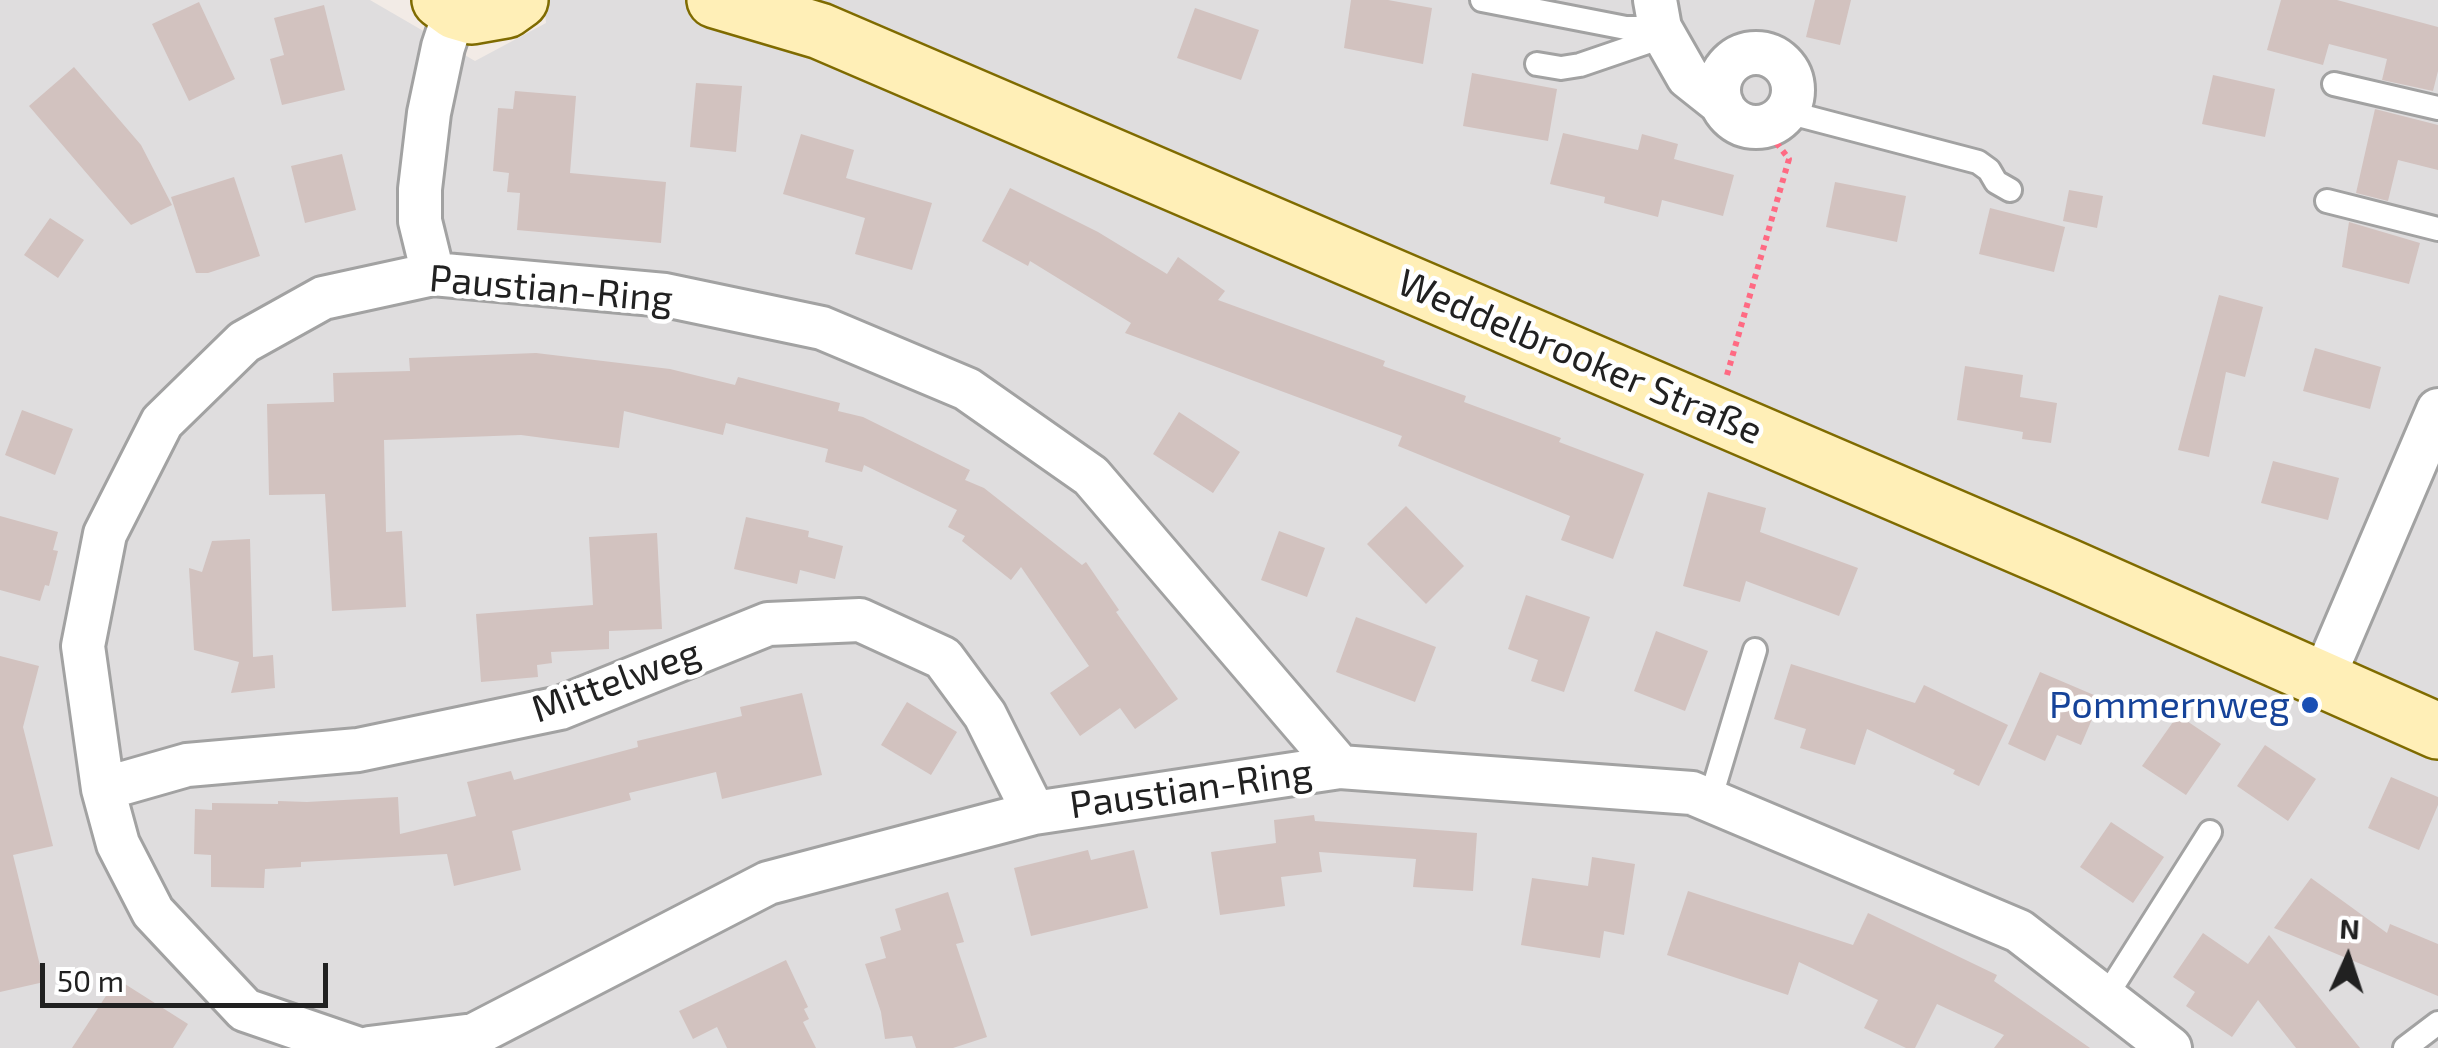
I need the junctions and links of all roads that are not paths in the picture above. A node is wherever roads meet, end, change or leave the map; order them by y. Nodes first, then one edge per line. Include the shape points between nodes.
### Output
1 (520, 0) edge
2 (715, 0) edge
3 (1482, 0) edge
4 (448, 6) edge
5 (1660, 21) edge
6 (1536, 64) dead end
7 (2334, 84) dead end
8 (2438, 108) edge
9 (1754, 115) joint
10 (2010, 190) dead end
11 (2327, 201) dead end
12 (2438, 230) edge
13 (432, 274) junction
14 (2438, 410) edge
15 (1755, 650) dead end
16 (2322, 681) junction
17 (2438, 731) edge
18 (1340, 767) junction
19 (103, 789) junction
20 (1710, 800) junction
21 (1034, 813) junction
22 (2210, 832) dead end
23 (2105, 998) junction
24 (2438, 1023) edge
25 (356, 1048) edge
26 (369, 1048) edge
27 (2170, 1048) edge
28 (2405, 1048) edge

1 - 4 street via 490,15
2 - 16 street, Weddelbrooker Straße via 820,31
3 - 5 lane via 1626,28
4 - 13 street via 420,188
5 - 6 lane via 1580,65
5 - 9 street via 1688,78
7 - 8 lane
9 - 10 lane via 1978,162
11 - 12 lane
13 - 18 street, Paustian-Ring via 665,295 822,328 968,388 1091,476
13 - 19 street, Paustian-Ring via 312,304 244,342 162,422 105,534 83,646
14 - 16 street
15 - 20 lane
16 - 17 street, Weddelbrooker Straße
18 - 20 street, Paustian-Ring via 1692,793
18 - 21 street, Paustian-Ring
19 - 21 street, Mittelweg via 187,765 358,750 560,708 768,624 860,620 943,658 985,715
19 - 25 street, Paustian-Ring via 118,844 153,912 245,1010
20 - 23 street, Paustian-Ring via 2019,932
21 - 26 street, Paustian-Ring via 768,882 474,1034
22 - 23 lane
23 - 27 street, Paustian-Ring
24 - 28 lane

